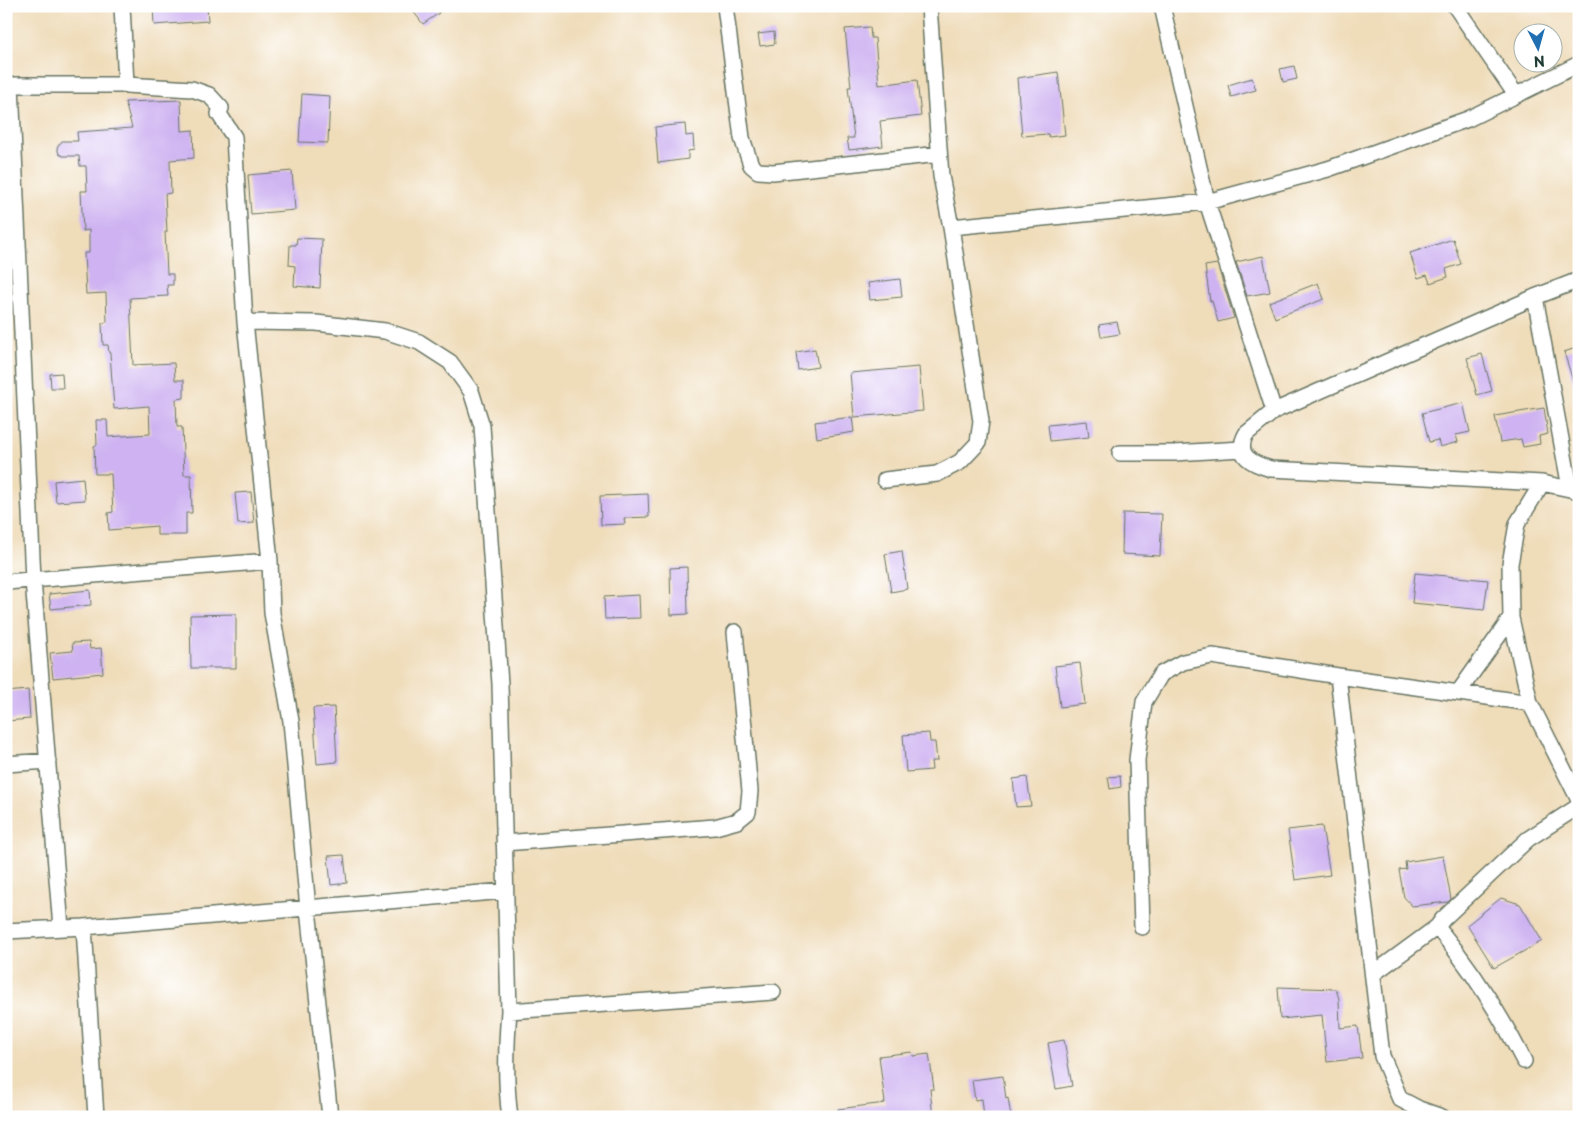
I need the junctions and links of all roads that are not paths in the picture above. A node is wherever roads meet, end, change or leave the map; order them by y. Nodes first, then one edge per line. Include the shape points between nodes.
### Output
1 (122, 6) edge
2 (724, 6) edge
3 (930, 6) edge
4 (1162, 6) edge
5 (1455, 6) edge
6 (1579, 64) edge
7 (126, 85) junction
8 (9, 86) edge
9 (1516, 95) junction
10 (939, 154) junction
11 (1207, 202) junction
12 (951, 228) junction
13 (1579, 280) edge
14 (1535, 297) junction
15 (245, 322) junction
16 (1274, 412) junction
17 (1242, 449) junction
18 (1120, 453) dead end
19 (885, 480) dead end
20 (1542, 483) junction
21 (1574, 489) edge
22 (270, 561) junction
23 (33, 580) junction
24 (6, 582) edge
25 (1511, 618) junction
26 (735, 632) dead end
27 (1338, 676) junction
28 (1458, 693) junction
29 (1530, 703) junction
30 (48, 761) junction
31 (6, 764) edge
32 (1579, 800) edge
33 (1579, 806) edge
34 (504, 843) junction
35 (505, 891) junction
36 (308, 909) junction
37 (84, 927) junction
38 (1142, 927) dead end
39 (1437, 927) junction
40 (61, 928) junction
41 (6, 931) edge
42 (1373, 974) junction
43 (773, 992) dead end
44 (509, 1011) junction
45 (1524, 1061) dead end
46 (96, 1117) edge
47 (330, 1117) edge
48 (510, 1117) edge
49 (1442, 1117) edge

1 - 7 street
2 - 10 street via 742,138 751,165 758,171
3 - 10 street
4 - 11 street
5 - 9 street
6 - 9 street
7 - 8 street
7 - 15 street via 192,89 209,95 220,108 219,114 234,137
8 - 23 street
9 - 11 street via 1468,119 1328,169
10 - 12 street
11 - 12 street
11 - 16 street
12 - 19 street via 981,420 978,443 960,462 937,474
13 - 14 street
14 - 16 street
14 - 21 street
15 - 22 street
15 - 34 street via 316,323 385,332 419,342 450,362 471,391 483,436 500,684
16 - 17 street via 1246,434
17 - 18 street
17 - 20 street via 1248,460 1271,469
20 - 21 street
20 - 25 street via 1518,524 1510,564
22 - 23 street
22 - 36 street via 272,613 290,721
23 - 24 street
23 - 30 street
25 - 28 street
25 - 29 street
26 - 34 street via 750,791 748,812 737,821 715,827
27 - 28 street
27 - 38 street via 1212,656 1183,662 1161,674 1144,702 1137,760
27 - 42 street
28 - 29 street
29 - 32 street
30 - 31 street
30 - 40 street
33 - 39 street via 1528,839
34 - 35 street
35 - 36 street
35 - 44 street
36 - 37 street
36 - 47 street
37 - 40 street
37 - 46 street
39 - 42 street
39 - 45 street via 1506,1026
40 - 41 street
42 - 49 street via 1382,1056 1400,1099
43 - 44 street
44 - 48 street via 506,1089

